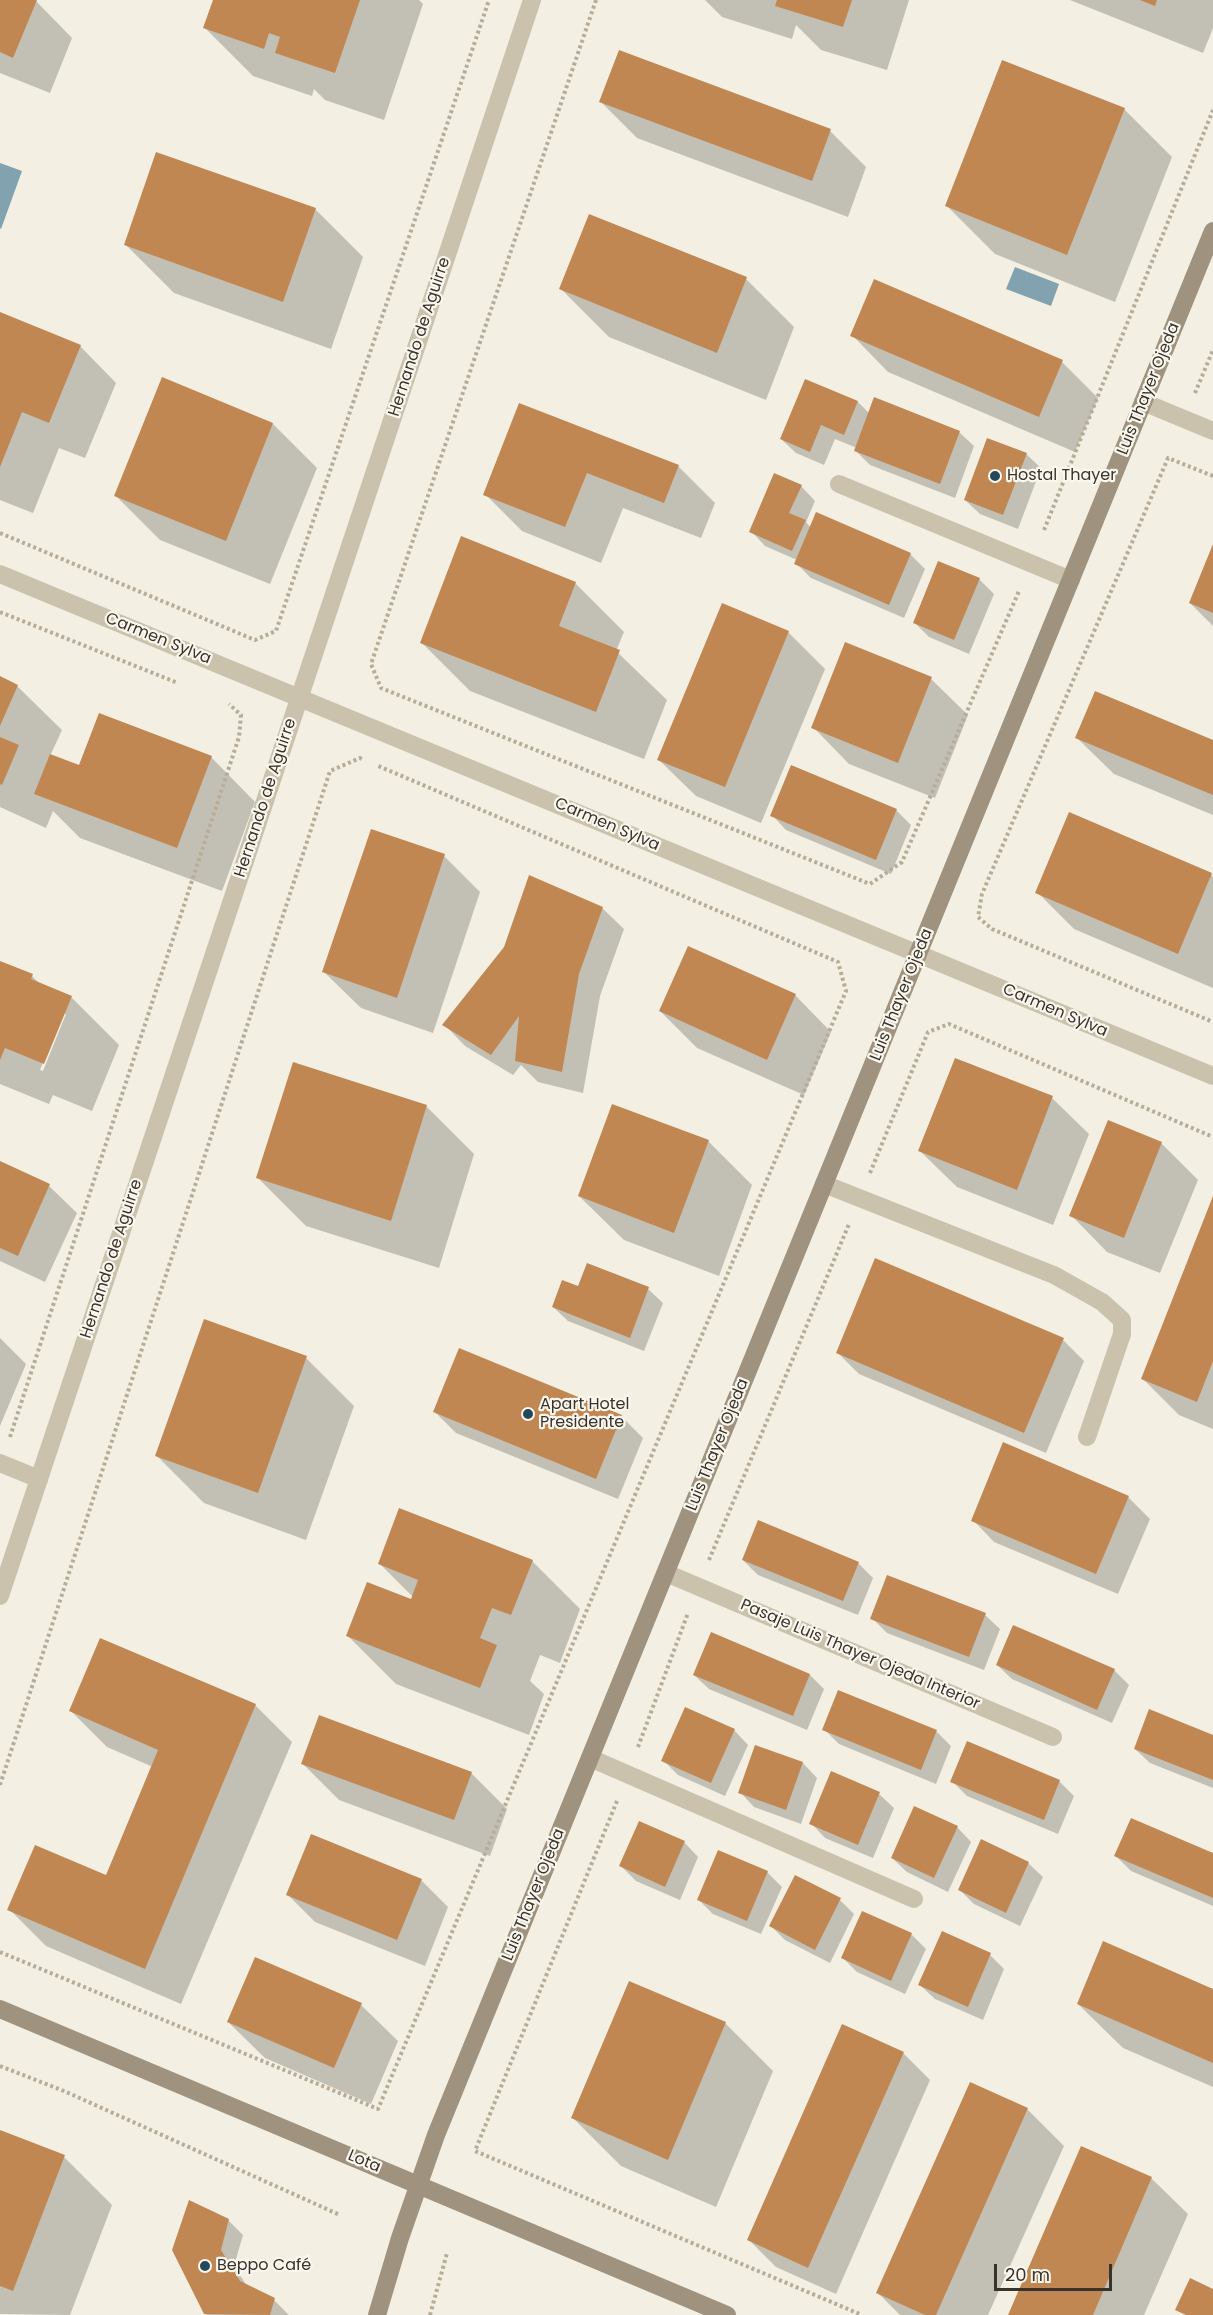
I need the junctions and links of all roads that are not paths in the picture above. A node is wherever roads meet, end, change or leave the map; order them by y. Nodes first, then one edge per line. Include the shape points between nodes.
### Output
1 (532, 0) edge
2 (1213, 231) edge
3 (1143, 402) junction
4 (1213, 430) edge
5 (838, 484) dead end
6 (0, 574) edge
7 (1071, 580) junction
8 (300, 698) junction
9 (919, 953) junction
10 (1213, 1076) edge
11 (824, 1184) junction
12 (1087, 1437) dead end
13 (1, 1463) edge
14 (39, 1479) junction
15 (666, 1573) junction
16 (0, 1596) edge
17 (1053, 1737) dead end
18 (590, 1758) junction
19 (914, 1899) dead end
20 (0, 2009) edge
21 (419, 2185) junction
22 (377, 2315) edge
23 (727, 2315) edge

1 - 8 street, Hernando de Aguirre
2 - 3 street, Luis Thayer Ojeda
3 - 4 street
3 - 7 street, Luis Thayer Ojeda
5 - 7 street
6 - 8 street, Carmen Sylva
7 - 9 street, Luis Thayer Ojeda
8 - 9 street, Carmen Sylva
8 - 14 street, Hernando de Aguirre
9 - 10 street, Carmen Sylva
9 - 11 street, Luis Thayer Ojeda
11 - 12 street via 1054,1275 1102,1302 1122,1320 1122,1334
11 - 15 street, Luis Thayer Ojeda
13 - 14 street
14 - 16 street, Hernando de Aguirre
15 - 17 street, Pasaje Luis Thayer Ojeda Interior
15 - 18 street, Luis Thayer Ojeda
18 - 19 street
18 - 21 street, Luis Thayer Ojeda
20 - 21 street, Lota
21 - 22 street, Luis Thayer Ojeda
21 - 23 street, Lota

